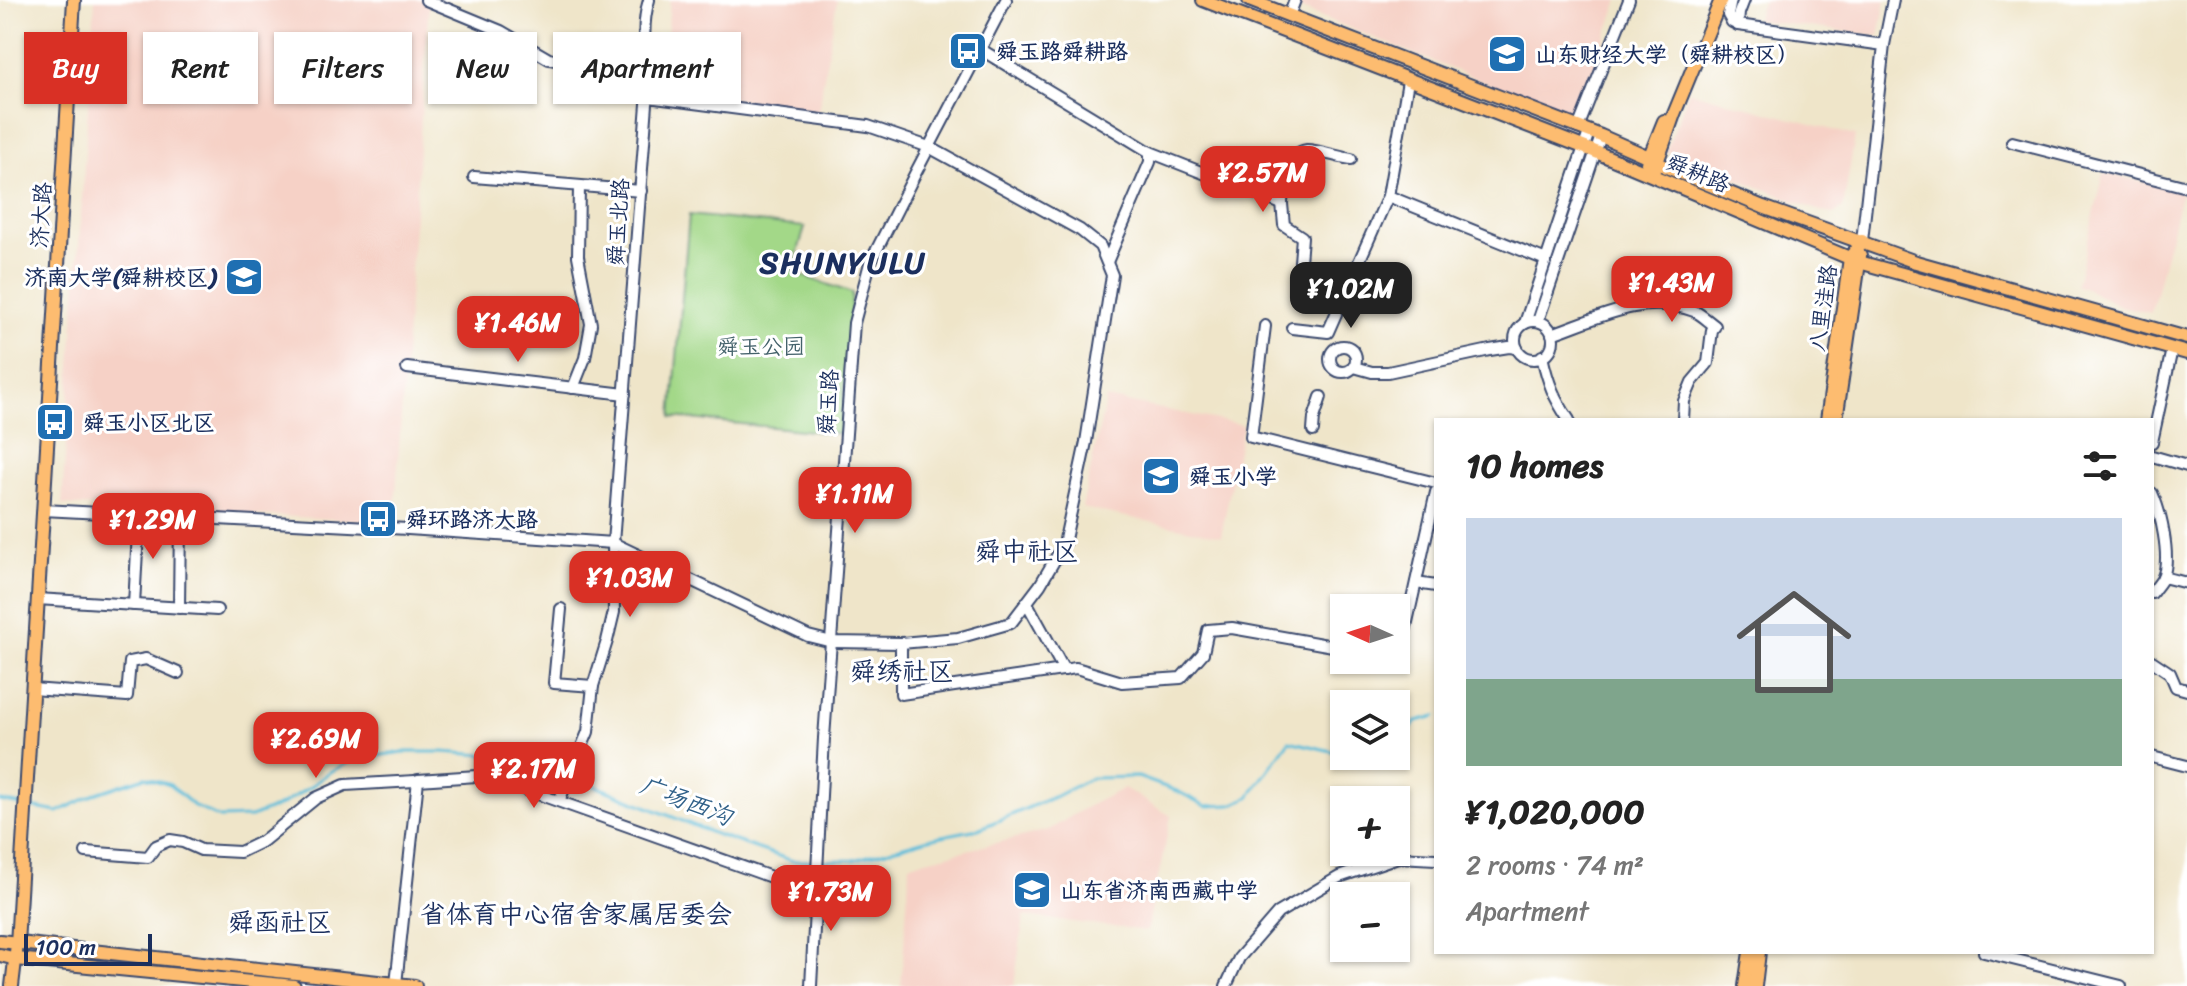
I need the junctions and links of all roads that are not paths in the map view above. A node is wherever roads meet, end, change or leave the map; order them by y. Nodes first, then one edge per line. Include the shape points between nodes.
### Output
1 (74, 0) edge
2 (426, 0) edge
3 (649, 0) edge
4 (1006, 0) edge
5 (1203, 0) edge
6 (1249, 0) edge
7 (1295, 0) edge
8 (1629, 0) edge
9 (1715, 0) edge
10 (1721, 0) edge
11 (1731, 0) edge
12 (1744, 0) edge
13 (1893, 0) edge
14 (1289, 16) junction
15 (1738, 25) junction
16 (644, 32) edge
17 (1884, 45) junction
18 (980, 49) junction
19 (553, 60) edge
20 (1408, 81) junction
21 (647, 104) edge
22 (701, 104) edge
23 (1589, 132) junction
24 (2012, 142) dead end
25 (929, 147) junction
26 (1590, 150) junction
27 (1150, 152) junction
28 (1351, 159) dead end
29 (1650, 167) junction
30 (474, 177) dead end
31 (579, 186) junction
32 (2187, 187) edge
33 (641, 191) junction
34 (1388, 196) junction
35 (1282, 204) junction
36 (1862, 241) junction
37 (1546, 260) junction
38 (1854, 260) junction
39 (1107, 262) junction
40 (1300, 262) dead end
41 (1538, 321) junction
42 (1525, 323) junction
43 (1265, 326) dead end
44 (1292, 328) dead end
45 (1328, 332) junction
46 (1552, 334) junction
47 (2187, 338) edge
48 (1517, 348) junction
49 (2172, 349) junction
50 (1334, 350) junction
51 (2187, 353) edge
52 (1542, 356) junction
53 (1354, 367) junction
54 (407, 368) dead end
55 (573, 388) junction
56 (625, 394) junction
57 (1321, 397) dead end
58 (1568, 418) edge
59 (1683, 418) edge
60 (1827, 418) edge
61 (1836, 418) edge
62 (1313, 431) dead end
63 (2154, 433) edge
64 (2154, 457) edge
65 (2187, 466) edge
66 (1434, 483) edge
67 (2154, 499) edge
68 (1434, 501) edge
69 (43, 510) junction
70 (139, 514) junction
71 (180, 517) junction
72 (613, 543) junction
73 (2163, 577) junction
74 (1416, 583) junction
75 (2187, 583) edge
76 (1434, 586) edge
77 (2154, 590) edge
78 (37, 599) junction
79 (1027, 603) junction
80 (134, 605) junction
81 (179, 608) junction
82 (561, 609) dead end
83 (1410, 609) edge
84 (217, 610) dead end
85 (832, 642) junction
86 (901, 643) junction
87 (1330, 646) edge
88 (2154, 662) edge
89 (1064, 670) junction
90 (178, 673) dead end
91 (593, 686) junction
92 (32, 689) junction
93 (2187, 690) edge
94 (2154, 758) edge
95 (2187, 766) edge
96 (415, 781) dead end
97 (559, 801) junction
98 (86, 852) dead end
99 (1434, 859) edge
100 (816, 893) junction
101 (0, 941) edge
102 (17, 944) junction
103 (1750, 954) edge
104 (1759, 954) edge
105 (1992, 954) edge
106 (0, 955) edge
107 (16, 959) junction
108 (396, 984) junction
109 (12, 986) edge
110 (294, 986) edge
111 (415, 986) edge
112 (811, 986) edge
113 (1226, 986) edge
114 (1745, 986) edge
115 (1755, 986) edge
116 (2121, 986) edge

1 - 69 main road, 济大路
2 - 19 street
3 - 16 street, 舜玉北路
4 - 18 street, 舜玉路
5 - 20 main road, 舜耕路
6 - 14 main road, 舜耕路
7 - 14 street
8 - 23 street
9 - 29 main road
10 - 29 main road
11 - 15 street via 1728,15
12 - 15 street
13 - 17 street
14 - 23 main road, 舜耕路
15 - 17 street
17 - 36 street
18 - 25 street, 舜玉路
18 - 27 street
20 - 26 main road, 舜耕路
20 - 34 street
21 - 33 street, 舜玉北路
22 - 25 street via 868,126
23 - 26 street
23 - 29 main road, 舜耕路
24 - 32 street
25 - 39 street via 1080,230 1100,246
25 - 85 street, 舜玉路 via 870,263 854,323
26 - 29 main road, 舜耕路
26 - 37 street
26 - 41 street
27 - 35 street
27 - 39 street
28 - 35 street via 1308,149 1292,157
29 - 36 main road, 舜耕路
29 - 38 main road, 舜耕路
30 - 31 street
31 - 33 street
31 - 55 street via 578,256 591,324
33 - 56 street, 舜玉北路
34 - 37 street
34 - 45 street
35 - 40 street via 1284,225 1302,237
36 - 38 main road, 八里洼路
36 - 47 main road, 舜耕路 via 1916,262
37 - 42 street
38 - 49 main road, 舜耕路
38 - 60 main road, 八里洼路
38 - 61 main road, 八里洼路
39 - 79 street via 1112,275 1097,377 1064,544
41 - 42 street
41 - 46 street
42 - 48 street via 1517,331
43 - 66 street via 1251,437
44 - 45 street
45 - 50 street
46 - 52 street via 1551,347
46 - 59 street via 1614,310 1649,304 1696,312 1715,326 1708,363 1692,382
48 - 52 street via 1531,358
48 - 53 street via 1388,372
49 - 51 main road, 舜耕路
49 - 63 street
50 - 53 street via 1341,346 1353,351
50 - 53 street via 1330,361 1336,370
52 - 58 street via 1548,384
54 - 55 street
55 - 56 street
56 - 72 street, 舜玉北路
57 - 62 street
64 - 65 street
67 - 73 street via 2166,550
68 - 74 street
69 - 70 street
69 - 78 main road, 济大路
70 - 71 street
70 - 80 street
71 - 72 street
71 - 81 street
72 - 85 street via 808,636
72 - 91 street, 舜玉北路 via 614,612
73 - 75 street
73 - 77 street
74 - 76 street
74 - 83 street
78 - 80 street
78 - 92 main road, 济大路
79 - 86 street via 1011,623 958,638
79 - 89 street
80 - 81 street
81 - 84 street
82 - 91 street via 554,683
85 - 86 street
85 - 100 street, 舜玉路
86 - 89 street via 901,694
87 - 89 street via 1232,628 1208,630 1203,653 1181,678 1122,682 1076,668
88 - 93 street via 2170,673 2176,687
90 - 92 street via 146,659 130,662 127,696
91 - 97 street, 舜玉北路 via 588,732
92 - 102 main road, 济大路
94 - 95 street
96 - 98 street via 345,785 316,798 263,841 240,852 201,850 170,840 148,857
97 - 100 street
97 - 108 street via 477,776 418,780
99 - 113 street via 1398,857 1339,877 1278,913 1239,958
100 - 112 street, 舜玉路
101 - 102 main road
102 - 107 main road, 济大路
102 - 108 main road
103 - 114 main road
104 - 115 main road
105 - 116 street
106 - 107 main road
107 - 109 main road, 济大路
107 - 110 main road
108 - 111 main road

